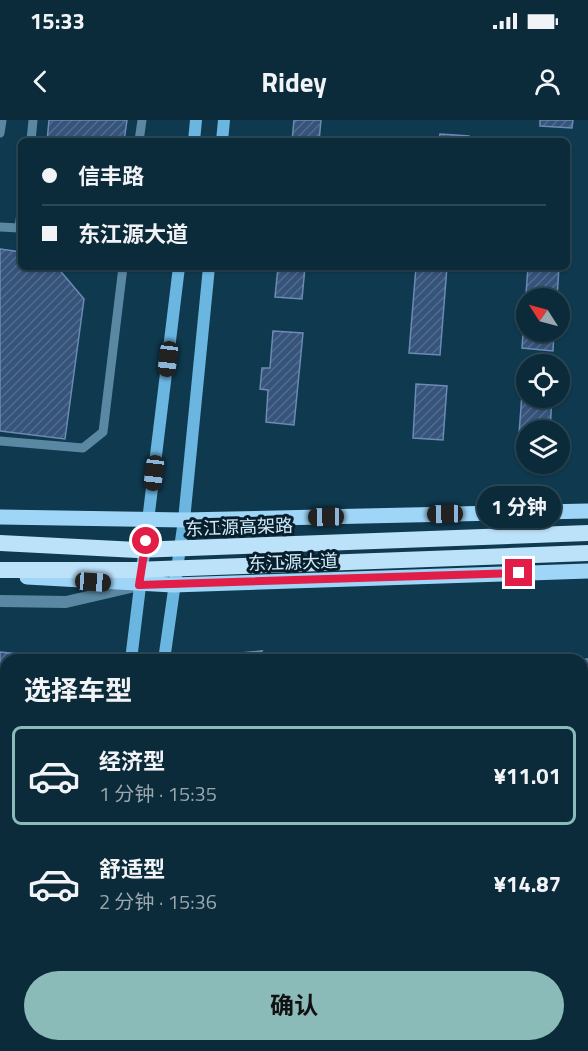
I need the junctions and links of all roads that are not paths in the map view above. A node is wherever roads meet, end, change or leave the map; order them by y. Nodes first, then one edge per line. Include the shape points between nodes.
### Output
1 (2, 120) edge
2 (33, 120) edge
3 (141, 120) edge
4 (196, 120) edge
5 (224, 120) edge
6 (0, 133) edge
7 (31, 138) edge
8 (139, 138) edge
9 (194, 138) edge
10 (222, 138) edge
11 (0, 226) edge
12 (18, 228) edge
13 (123, 270) edge
14 (179, 270) edge
15 (209, 270) edge
16 (0, 441) edge
17 (588, 511) edge
18 (0, 518) edge
19 (149, 519) junction
20 (184, 520) junction
21 (588, 533) edge
22 (0, 543) edge
23 (588, 553) edge
24 (0, 570) edge
25 (588, 571) edge
26 (0, 575) edge
27 (139, 585) junction
28 (174, 585) junction
29 (0, 601) edge
30 (131, 654) edge
31 (166, 654) edge

1 - 6 lane
2 - 7 lane
3 - 8 lane
4 - 9 main road
5 - 10 main road
11 - 12 lane
13 - 16 lane via 103,432 83,448
14 - 19 main road
15 - 20 main road
17 - 20 main road
18 - 19 main road
19 - 20 main road
19 - 27 main road
20 - 28 main road
21 - 22 highway, 东江源高架路, bridge via 137,550
23 - 24 highway, bridge via 134,570
25 - 28 main road, 东江源大道
26 - 27 main road, 东江源大道
27 - 28 main road, 东江源大道
27 - 29 street via 66,602
27 - 30 main road
28 - 31 main road

